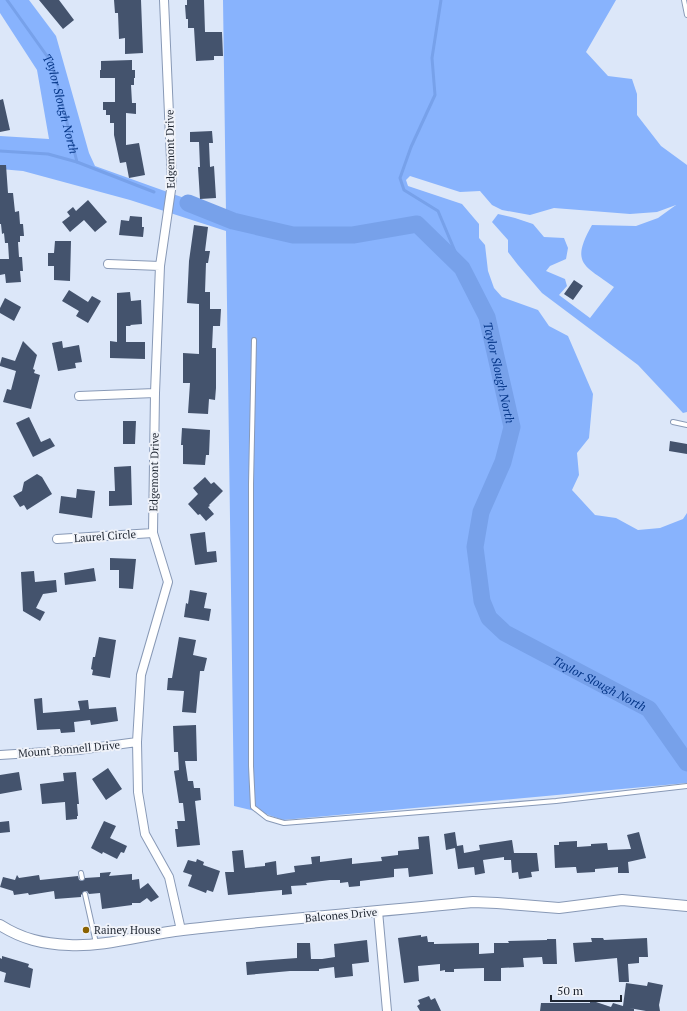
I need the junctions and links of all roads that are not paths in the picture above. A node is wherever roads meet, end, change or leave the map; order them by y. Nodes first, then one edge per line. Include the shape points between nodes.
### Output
1 (164, 0) edge
2 (684, 0) edge
3 (687, 16) edge
4 (108, 264) dead end
5 (160, 266) junction
6 (254, 340) dead end
7 (155, 393) junction
8 (79, 396) dead end
9 (673, 422) dead end
10 (687, 425) edge
11 (153, 533) junction
12 (57, 539) dead end
13 (137, 742) junction
14 (0, 755) edge
15 (687, 786) edge
16 (81, 873) dead end
17 (82, 878) dead end
18 (85, 894) dead end
19 (687, 906) edge
20 (378, 911) junction
21 (0, 924) edge
22 (181, 930) junction
23 (96, 944) junction
24 (387, 1011) edge

1 - 5 street, Edgemont Drive via 172,183
2 - 3 lane
4 - 5 street
5 - 7 street, Edgemont Drive
6 - 15 lane via 251,484 253,807 267,818 284,823 556,802
7 - 8 street
7 - 11 street, Edgemont Drive
9 - 10 lane
11 - 12 street, Laurel Circle
11 - 13 street, Edgemont Drive via 168,582 141,675
13 - 14 street, Mount Bonnell Drive via 78,750
13 - 22 street, Edgemont Drive via 138,792 145,834 169,877
16 - 17 lane
18 - 23 lane
19 - 20 street, Balcones Drive via 622,900 559,908 473,902
20 - 22 street, Balcones Drive
20 - 24 street
21 - 23 street, Balcones Drive via 31,940 69,945
22 - 23 street, Balcones Drive

